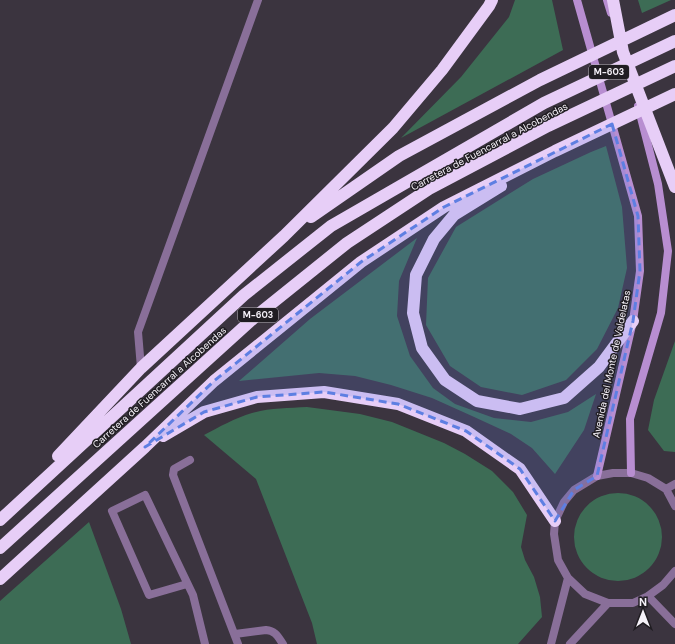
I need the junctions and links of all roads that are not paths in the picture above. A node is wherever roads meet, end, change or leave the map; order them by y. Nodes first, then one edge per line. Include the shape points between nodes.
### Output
1 (258, 0) edge
2 (492, 0) edge
3 (577, 0) edge
4 (607, 0) edge
5 (613, 0) edge
6 (671, 18) edge
7 (674, 41) edge
8 (623, 52) junction
9 (675, 66) edge
10 (675, 94) edge
11 (555, 151) junction
12 (675, 187) edge
13 (284, 236) junction
14 (632, 321) junction
15 (141, 368) junction
16 (145, 447) junction
17 (190, 460) dead end
18 (631, 473) junction
19 (597, 476) junction
20 (675, 484) edge
21 (666, 489) junction
22 (675, 506) edge
23 (0, 520) edge
24 (555, 521) junction
25 (0, 548) edge
26 (675, 571) edge
27 (568, 578) junction
28 (0, 579) edge
29 (187, 584) junction
30 (648, 596) junction
31 (608, 603) junction
32 (675, 624) edge
33 (235, 634) junction
34 (205, 644) edge
35 (238, 644) edge
36 (283, 644) edge
37 (551, 644) edge
38 (570, 644) edge

1 - 15 street via 138,332
2 - 13 highway via 442,70 393,128
3 - 14 street, Avenida del Monte de Valdelatas via 638,216 640,271
4 - 8 street
5 - 8 highway
6 - 13 highway via 540,80 398,156
7 - 23 highway, Carretera de Fuencarral a Alcobendas / M-603 via 544,103 331,226 244,295
8 - 12 highway
8 - 18 street via 658,184 668,251 661,314 630,419
9 - 25 highway, Carretera de Fuencarral a Alcobendas / M-603 via 548,126 429,190 347,243 256,316
10 - 11 highway
11 - 14 highway via 454,215 434,239 416,275 413,313 422,348 445,380 477,401 520,409 564,398 599,367
11 - 16 highway via 444,207 361,262 214,381
13 - 15 highway
14 - 19 street, Avenida del Monte de Valdelatas
15 - 23 highway
16 - 24 highway via 204,412 257,397 324,392 398,404 466,431 520,470
16 - 28 highway
17 - 33 street via 174,470 173,475
18 - 19 street
18 - 21 street via 648,478
19 - 24 street via 574,490 564,502
20 - 21 street
21 - 22 street
24 - 27 street via 558,560
26 - 30 street via 663,585
27 - 31 street via 585,594
27 - 37 street
29 - 29 street via 145,495 112,511 149,595
29 - 34 street via 193,595
30 - 31 street via 633,603
30 - 32 street
31 - 38 street
33 - 35 street
33 - 36 street via 270,630 274,631

